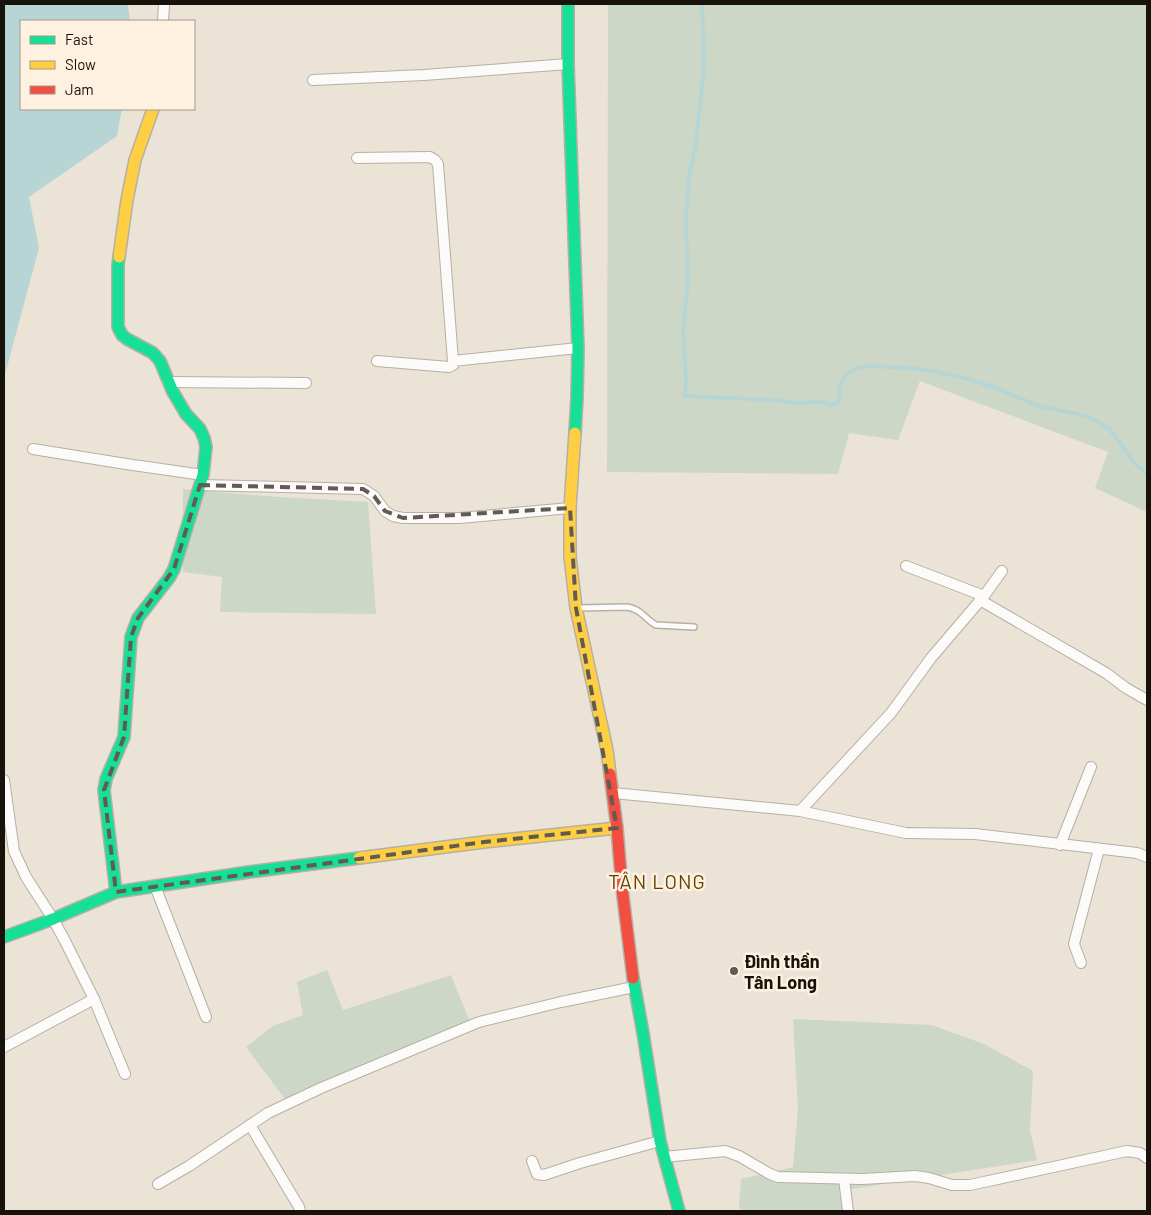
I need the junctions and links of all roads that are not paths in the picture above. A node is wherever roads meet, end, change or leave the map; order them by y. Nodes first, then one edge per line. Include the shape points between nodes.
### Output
1 (164, 4) edge
2 (568, 4) edge
3 (163, 20) edge
4 (568, 64) junction
5 (313, 80) dead end
6 (153, 110) edge
7 (357, 158) dead end
8 (578, 348) junction
9 (377, 361) dead end
10 (453, 361) junction
11 (168, 382) junction
12 (306, 383) dead end
13 (33, 449) dead end
14 (201, 480) junction
15 (570, 508) junction
16 (906, 566) dead end
17 (1002, 571) dead end
18 (982, 598) junction
19 (576, 608) junction
20 (694, 627) dead end
21 (1147, 700) edge
22 (1092, 767) dead end
23 (4, 780) edge
24 (613, 793) junction
25 (800, 811) junction
26 (617, 828) junction
27 (1060, 845) junction
28 (1100, 849) junction
29 (1147, 857) edge
30 (154, 886) junction
31 (116, 892) junction
32 (53, 919) junction
33 (4, 938) edge
34 (1081, 963) dead end
35 (634, 986) junction
36 (94, 999) junction
37 (206, 1017) dead end
38 (4, 1047) edge
39 (125, 1074) dead end
40 (250, 1125) junction
41 (660, 1141) junction
42 (664, 1157) junction
43 (1147, 1158) edge
44 (532, 1161) dead end
45 (844, 1179) junction
46 (158, 1184) dead end
47 (676, 1210) edge
48 (301, 1211) edge
49 (848, 1211) edge

1 - 3 street
2 - 4 street
4 - 5 street
4 - 8 street
6 - 11 street via 135,160 127,200 118,265 118,327 127,339 153,353 160,361
7 - 10 street via 430,157 438,164
8 - 10 street
8 - 15 street
9 - 10 street via 448,367
11 - 12 street
11 - 14 street via 204,438 206,447
13 - 14 street
14 - 15 street via 363,489 374,496 385,511 403,518 460,518
14 - 31 street via 174,569 138,618 131,637 124,737 104,790
15 - 19 street via 570,557
16 - 18 street
17 - 18 street
18 - 21 street
18 - 25 street via 931,658 891,713
19 - 20 lane via 627,607 642,613 656,625
19 - 24 street via 608,750
22 - 27 street
23 - 32 street via 14,851 26,877
24 - 25 street
24 - 26 street
25 - 27 street via 906,832 975,834
26 - 30 street via 484,842
26 - 35 street
27 - 28 street
28 - 29 street
28 - 34 street via 1074,944
30 - 31 street
30 - 37 street
31 - 32 street
32 - 33 street
32 - 36 street
35 - 40 street via 479,1022 321,1088
35 - 41 street
36 - 38 street
36 - 39 street
40 - 46 street
40 - 48 street
41 - 42 street
41 - 44 street via 544,1175 537,1174
42 - 45 street via 725,1151 778,1177
42 - 47 street
43 - 45 street via 1127,1151 970,1185 915,1176
45 - 49 street

